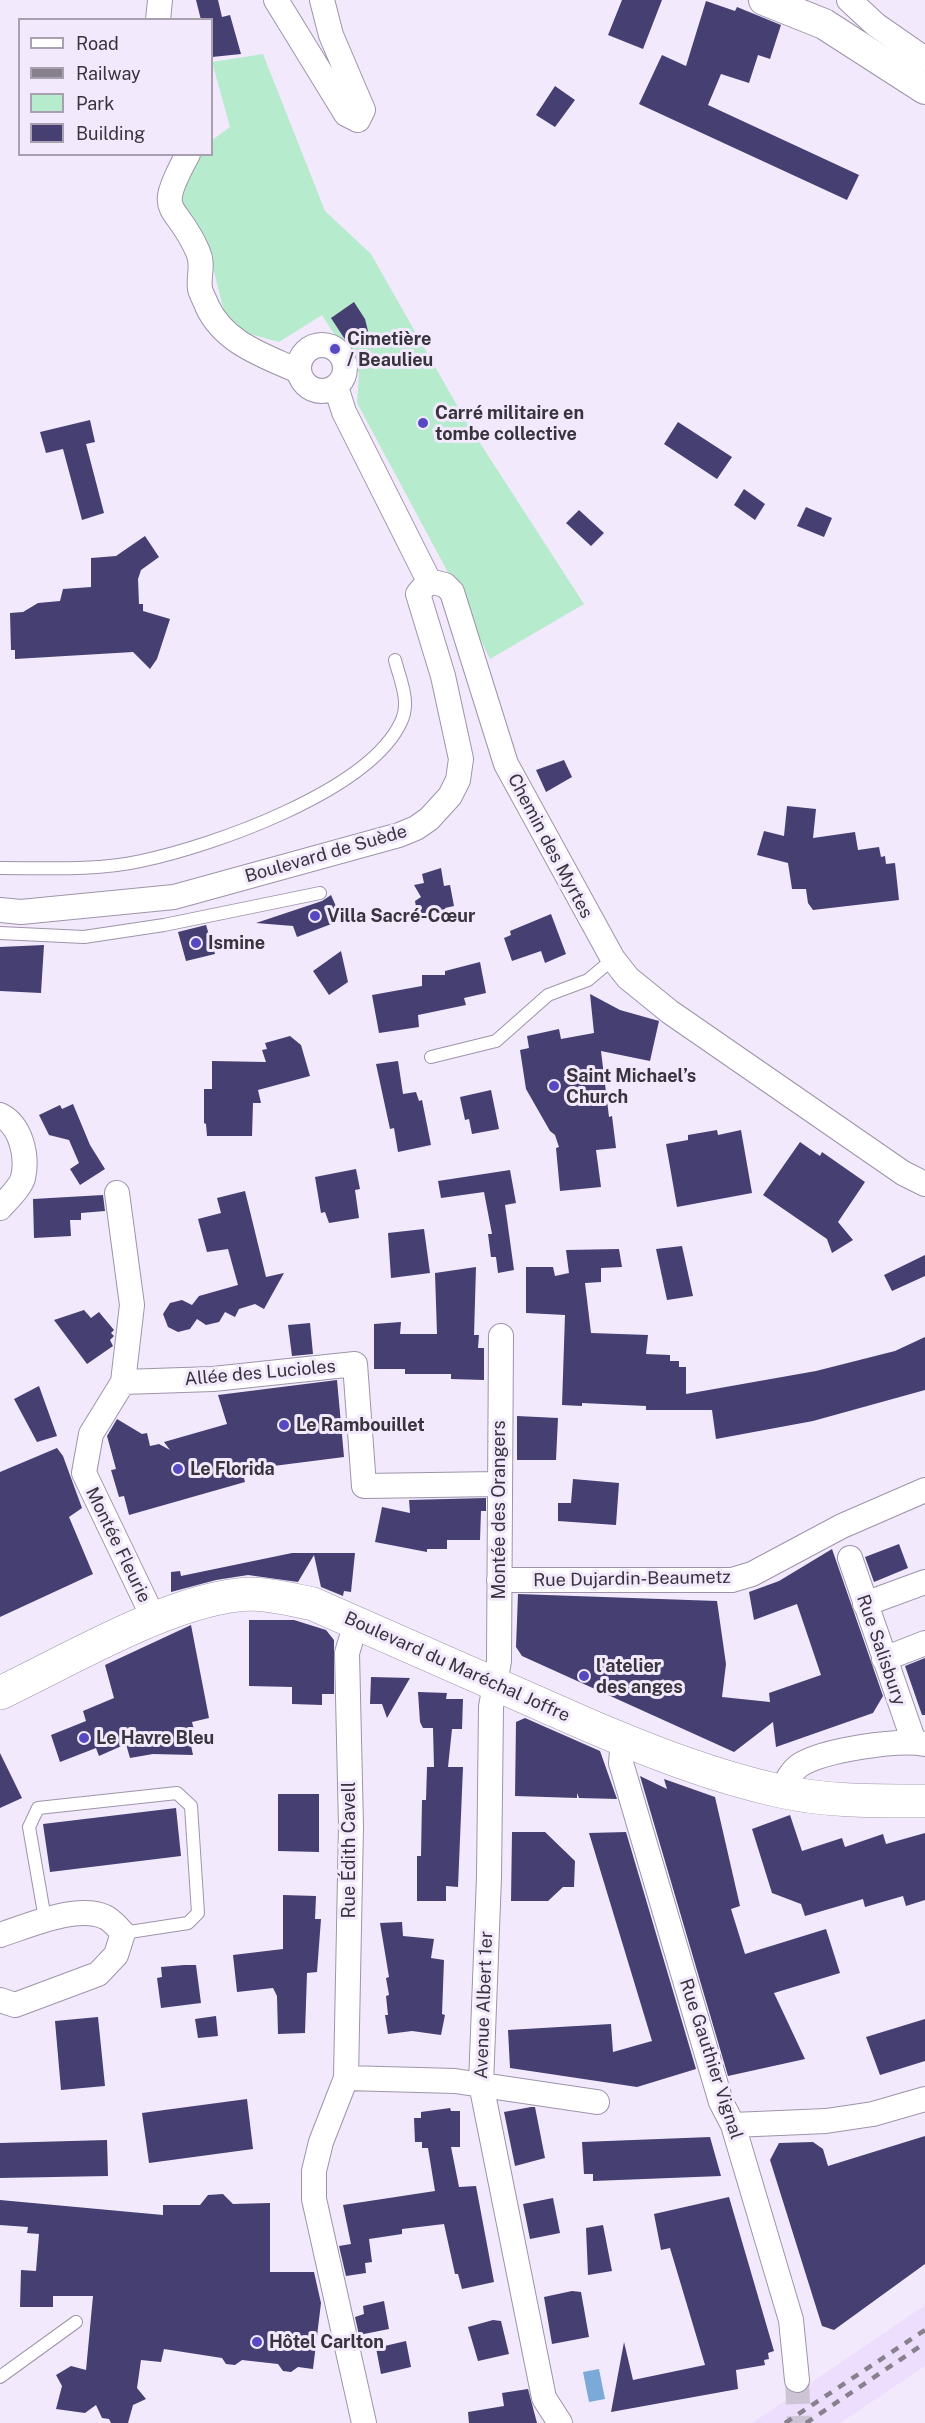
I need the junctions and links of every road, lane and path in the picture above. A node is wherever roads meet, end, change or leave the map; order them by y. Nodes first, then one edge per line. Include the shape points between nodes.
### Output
1 (160, 0) edge
2 (276, 0) edge
3 (322, 0) edge
4 (764, 0) edge
5 (849, 0) edge
6 (158, 18) edge
7 (925, 58) edge
8 (925, 89) edge
9 (187, 156) edge
10 (298, 371) junction
11 (336, 387) junction
12 (429, 581) junction
13 (394, 660) dead end
14 (0, 868) edge
15 (320, 892) dead end
16 (0, 910) edge
17 (0, 933) edge
18 (613, 959) junction
19 (430, 1056) dead end
20 (0, 1115) edge
21 (925, 1185) edge
22 (117, 1193) dead end
23 (0, 1208) edge
24 (501, 1336) dead end
25 (123, 1382) junction
26 (498, 1484) junction
27 (925, 1490) edge
28 (850, 1558) dead end
29 (499, 1580) junction
30 (925, 1582) edge
31 (865, 1604) junction
32 (154, 1619) junction
33 (356, 1623) junction
34 (925, 1643) edge
35 (884, 1659) junction
36 (496, 1685) junction
37 (0, 1693) edge
38 (623, 1740) junction
39 (919, 1743) edge
40 (781, 1792) junction
41 (925, 1801) edge
42 (45, 1919) junction
43 (123, 1933) junction
44 (0, 1935) edge
45 (0, 2000) edge
46 (346, 2078) junction
47 (481, 2084) junction
48 (925, 2099) edge
49 (597, 2102) dead end
50 (733, 2125) junction
51 (76, 2322) dead end
52 (0, 2377) edge
53 (797, 2380) tunnel mouth
54 (364, 2423) edge
55 (560, 2423) edge

1 - 6 street
2 - 3 street via 346,114 358,120 363,110 331,35
4 - 8 street via 824,24
5 - 7 street via 876,25
9 - 10 street via 169,190 169,205 202,261 200,290 214,320 245,346
10 - 11 street via 312,390 321,392
10 - 11 street via 298,363 312,346 336,349 345,363 345,373
11 - 12 street via 344,412
12 - 16 street, Boulevard de Suède via 418,594 443,676 460,759 458,780 450,796 416,828 174,897 21,912
12 - 18 street, Chemin des Myrtes via 446,585 452,592 506,764
13 - 14 lane via 406,697 402,722 377,756 334,789 236,833 141,861 58,869
15 - 17 lane via 164,925 84,937
18 - 19 lane via 588,980 548,995 496,1041
18 - 21 street, Chemin des Myrtes via 628,978 670,1012
20 - 23 street via 9,1120 24,1149 22,1179
22 - 25 street, Montée Fleurie via 132,1305
24 - 26 street, Montée des Orangers
25 - 26 street, Allée des Lucioles via 213,1379 356,1364 364,1486
25 - 32 street, Montée Fleurie via 91,1434 84,1473
26 - 29 street, Montée des Orangers
27 - 29 street, Rue Dujardin-Beaumetz via 842,1526 752,1574 732,1580
28 - 31 street, Rue Salisbury
29 - 36 street, Montée des Orangers
30 - 31 street
31 - 35 street, Rue Salisbury
32 - 33 main road, Boulevard du Maréchal Joffre via 252,1594 314,1604
32 - 37 main road, Boulevard du Maréchal Joffre
33 - 36 main road, Boulevard du Maréchal Joffre
33 - 46 street, Rue Édith Cavell via 347,1653 351,1826
34 - 35 street
35 - 39 street, Rue Salisbury
36 - 38 main road, Boulevard du Maréchal Joffre
36 - 47 street, Avenue Albert 1er via 491,1707
38 - 40 main road, Boulevard du Maréchal Joffre
38 - 50 street, Rue Gauthier Vignal via 621,1763 721,2102
39 - 40 street via 897,1742 819,1756 799,1766
40 - 41 main road, Boulevard du Maréchal Joffre via 865,1802
42 - 43 street via 86,1913 106,1917
42 - 43 lane via 28,1827 38,1808 177,1793 191,1806 198,1913 188,1923
42 - 44 street
43 - 45 street via 116,1955 98,1974 15,2005
46 - 47 street
46 - 54 street via 321,2142 314,2171 314,2199
47 - 49 street
47 - 55 street, Avenue Albert 1er via 544,2398
48 - 50 street via 873,2114 826,2121
50 - 53 street, Rue Gauthier Vignal via 791,2320
51 - 52 lane

